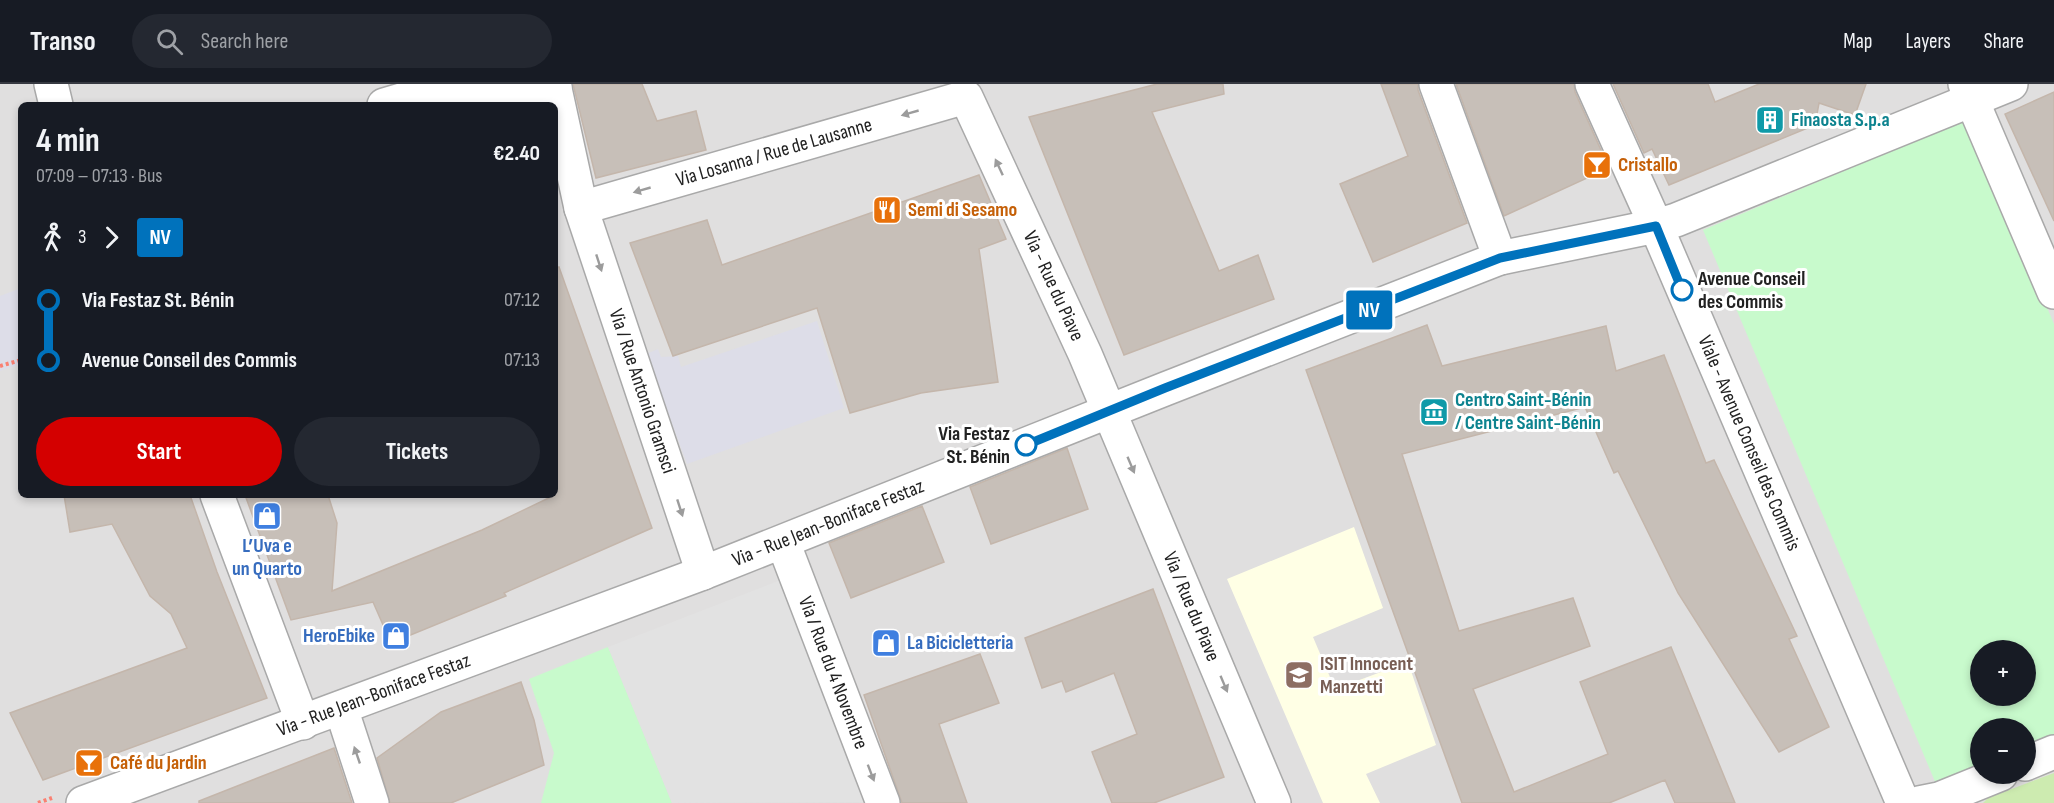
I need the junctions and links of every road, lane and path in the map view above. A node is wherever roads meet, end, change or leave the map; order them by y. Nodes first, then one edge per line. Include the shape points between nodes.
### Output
1 (51, 84) edge
2 (1436, 84) edge
3 (1592, 84) edge
4 (2011, 84) edge
5 (554, 86) edge
6 (1969, 92) edge
7 (966, 97) joint
8 (55, 102) edge
9 (394, 102) edge
10 (558, 102) edge
11 (558, 104) edge
12 (581, 208) junction
13 (1656, 226) junction
14 (1500, 258) junction
15 (2054, 292) edge
16 (18, 361) edge
17 (0, 366) edge
18 (1108, 412) junction
19 (218, 498) edge
20 (783, 542) junction
21 (703, 573) junction
22 (341, 708) junction
23 (303, 723) junction
24 (2054, 752) edge
25 (2036, 759) edge
26 (1976, 784) edge
27 (83, 803) edge
28 (372, 803) edge
29 (883, 803) edge
30 (1274, 803) edge
31 (1903, 803) edge
32 (1919, 803) edge

1 - 8 street
2 - 14 street
3 - 13 street, Viale - Avenue Conseil des Commis
4 - 6 street, Via - Rue Jean-Boniface Festaz
5 - 9 street
5 - 10 street, Via / Rue Antonio Gramsci
6 - 13 street, Via - Rue Jean-Boniface Festaz
6 - 15 street
7 -> 12 street, Via Losanna / Rue de Lausanne
18 -> 7 street, Via - Rue du Piave
11 - 12 street, Via / Rue Antonio Gramsci
12 -> 21 street, Via / Rue Antonio Gramsci via 636,350
13 - 14 street, Via - Rue Jean-Boniface Festaz
13 - 31 street, Viale - Avenue Conseil des Commis
14 - 18 street, Via - Rue Jean-Boniface Festaz
16 - 17 path
18 - 20 street, Via - Rue Jean-Boniface Festaz
18 -> 30 street, Via / Rue du Piave
19 - 23 street
20 - 21 street, Via - Rue Jean-Boniface Festaz
20 -> 29 street, Via / Rue du 4 Novembre
21 - 22 street, Via - Rue Jean-Boniface Festaz
22 - 23 street, Via - Rue Jean-Boniface Festaz
28 -> 22 street
23 - 27 street, Via - Rue Jean-Boniface Festaz
24 - 25 street
26 - 32 street

